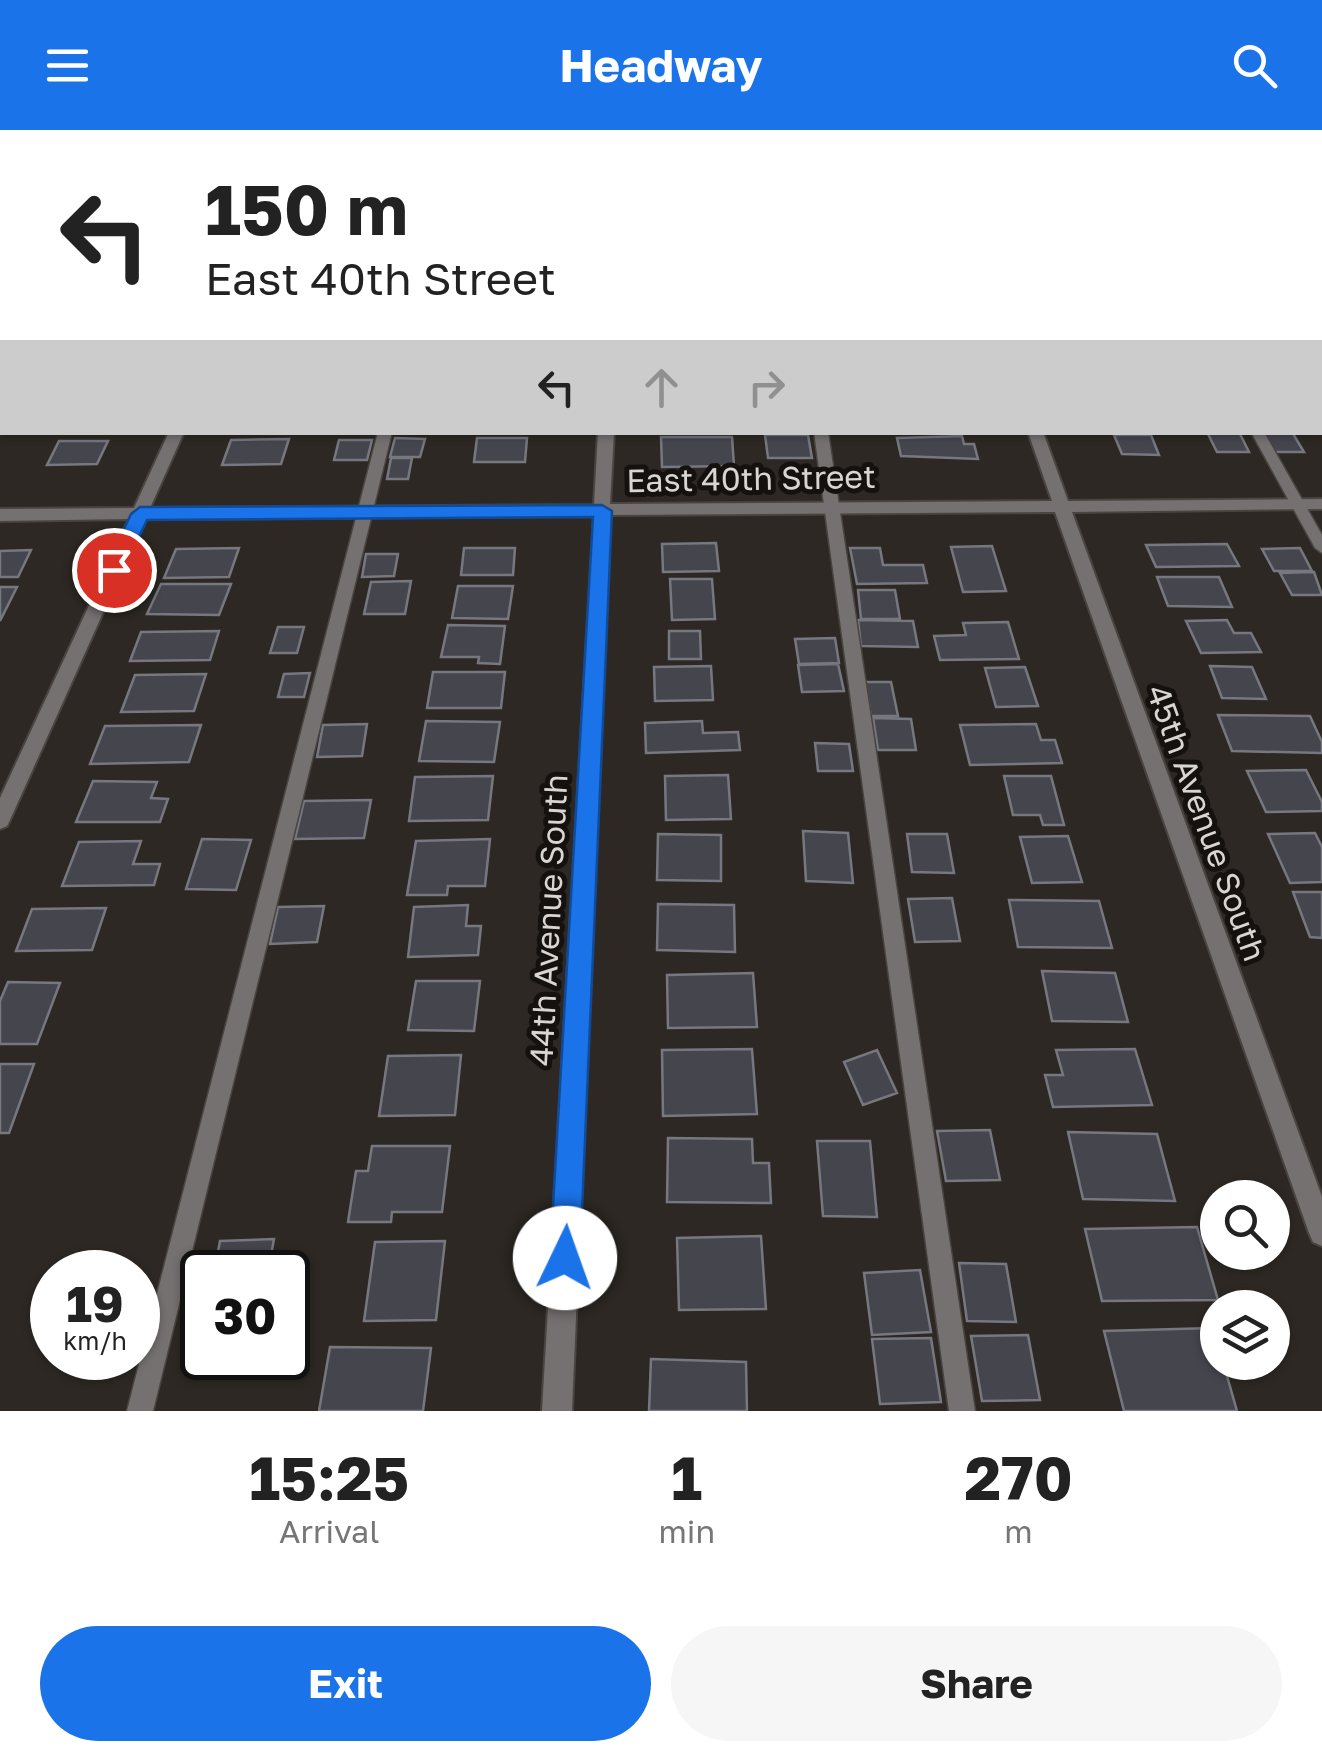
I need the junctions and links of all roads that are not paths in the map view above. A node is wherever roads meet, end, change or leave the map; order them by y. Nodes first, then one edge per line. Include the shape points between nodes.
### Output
1 (176, 435) edge
2 (385, 435) edge
3 (606, 435) edge
4 (820, 435) edge
5 (1036, 435) edge
6 (1259, 435) edge
7 (1298, 504) junction
8 (1322, 504) edge
9 (1060, 505) junction
10 (830, 507) junction
11 (602, 511) junction
12 (364, 512) junction
13 (140, 514) junction
14 (0, 516) edge
15 (1322, 548) edge
16 (0, 820) edge
17 (1322, 1234) edge
18 (140, 1411) edge
19 (557, 1411) edge
20 (962, 1411) edge

1 - 13 street
2 - 12 lane
3 - 11 street, 44th Avenue South
4 - 10 lane
5 - 9 street, 45th Avenue South
6 - 7 lane
7 - 8 street, East 40th Street
7 - 9 street, East 40th Street
7 - 15 lane
9 - 10 street, East 40th Street
9 - 17 street, 45th Avenue South
10 - 11 street, East 40th Street
10 - 20 lane
11 - 12 street, East 40th Street
11 - 19 street, 44th Avenue South
12 - 13 street, East 40th Street
12 - 18 lane
13 - 14 street, East 40th Street
13 - 16 street

